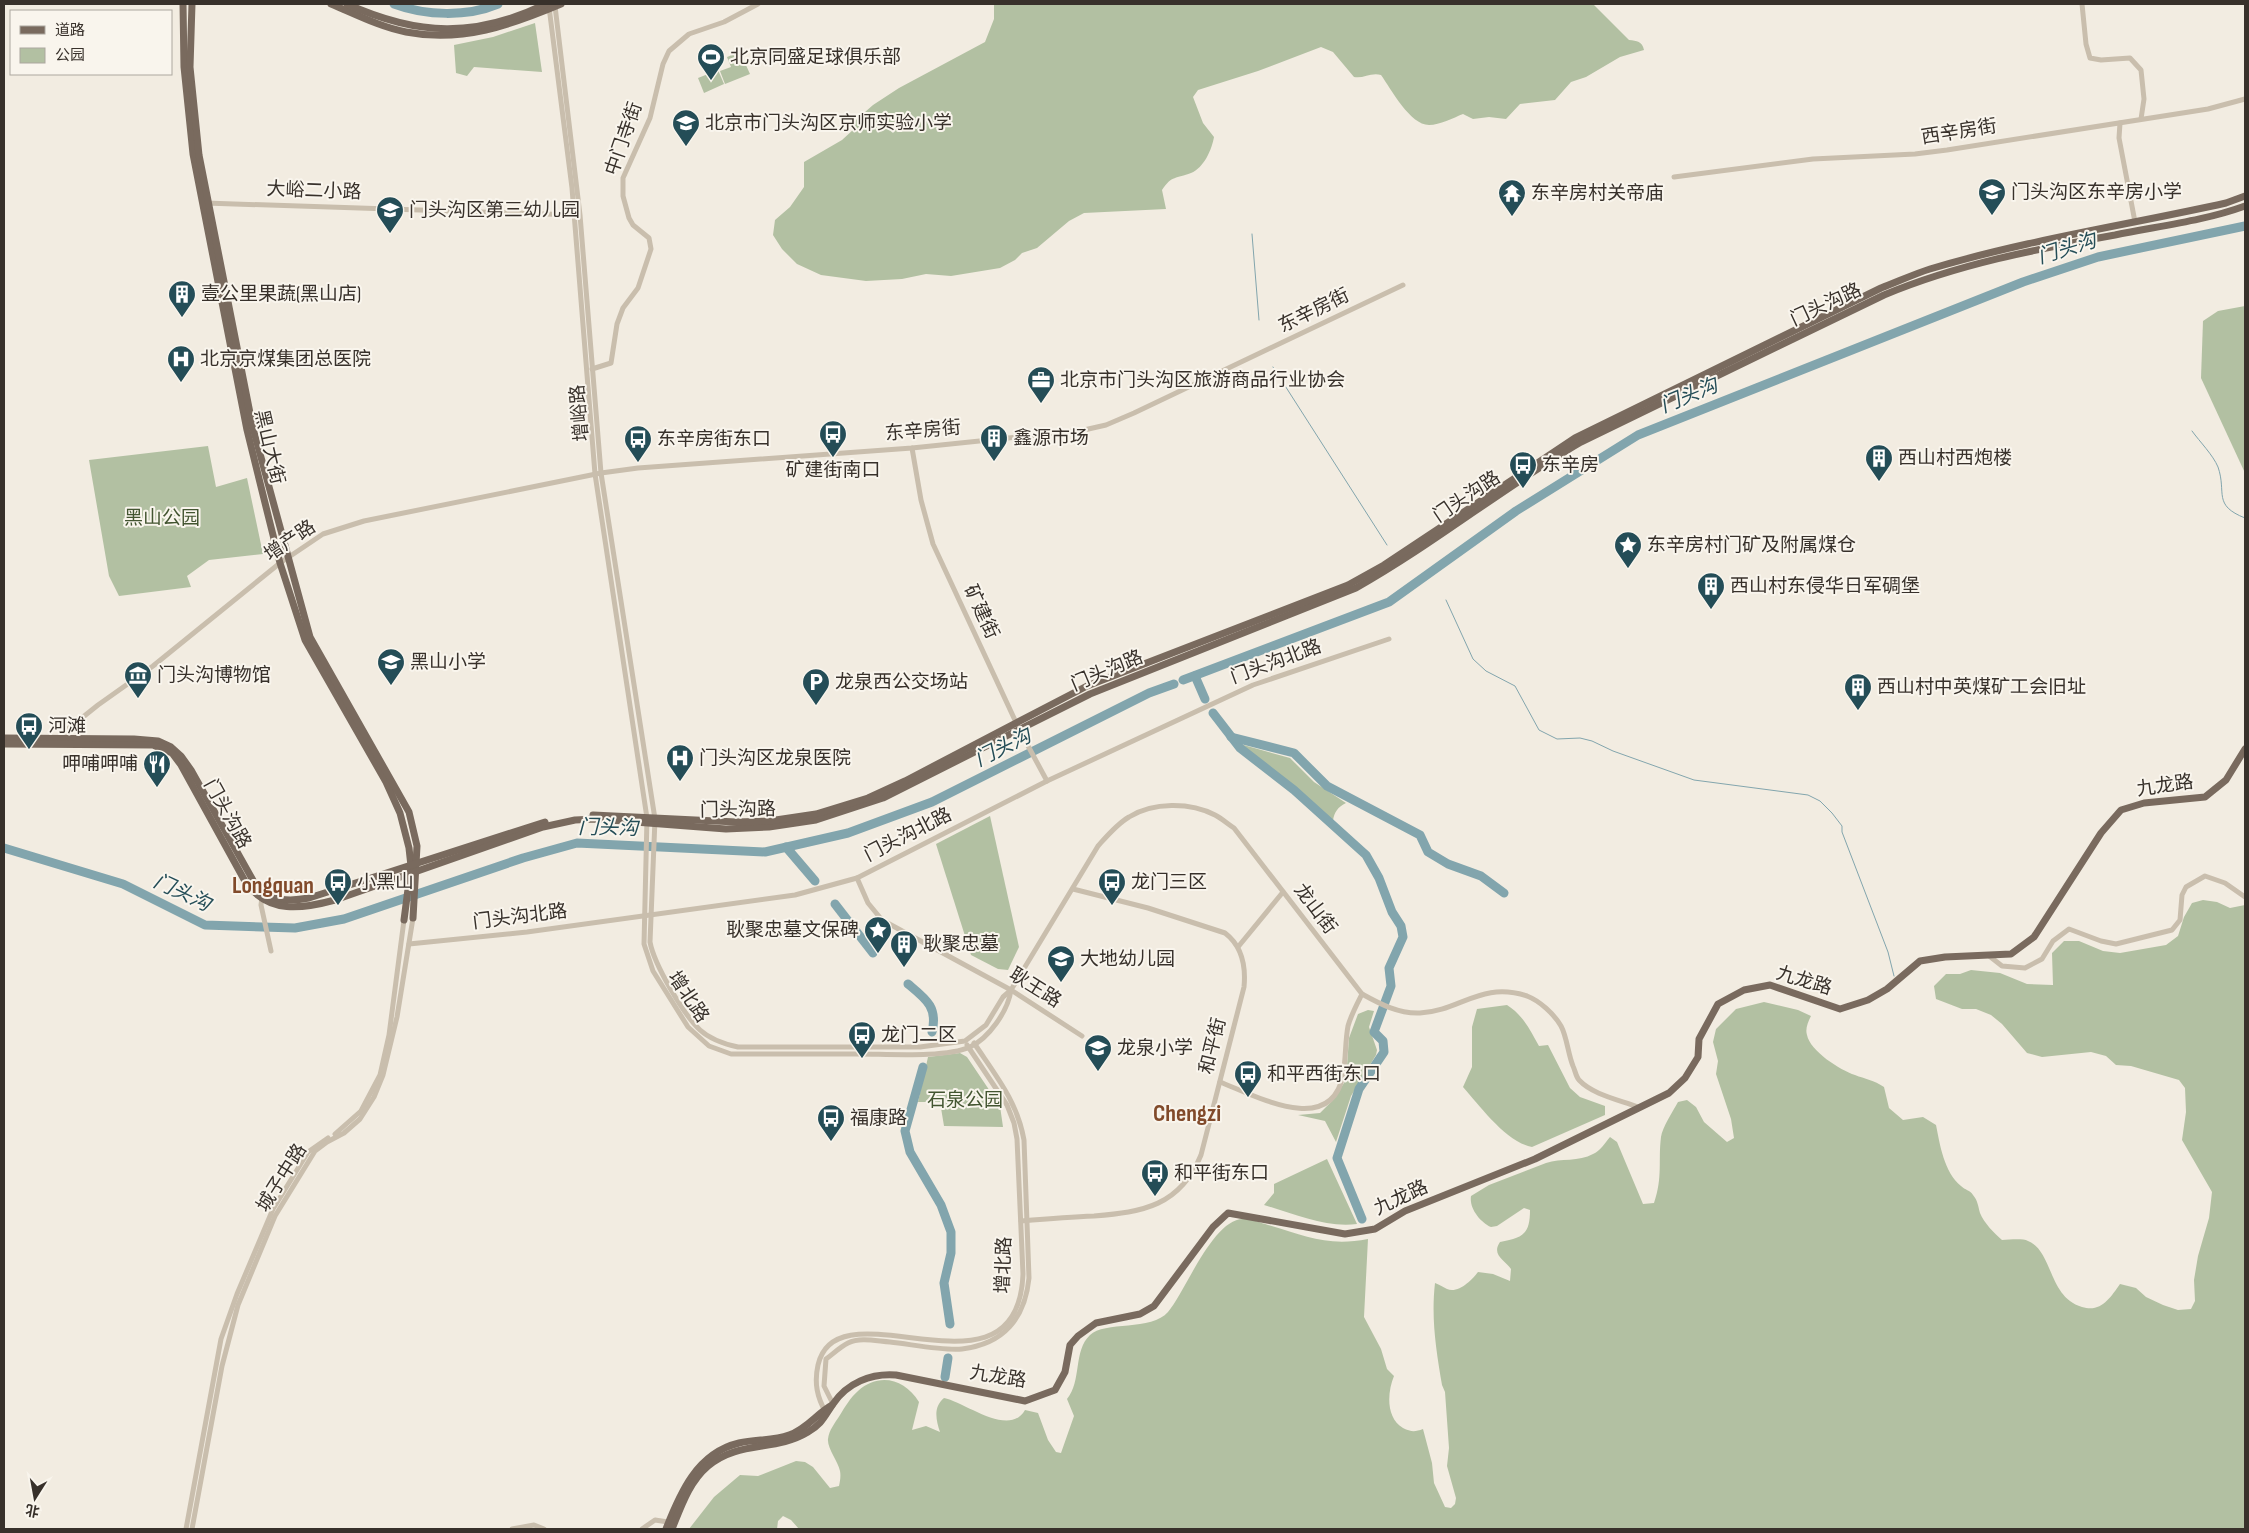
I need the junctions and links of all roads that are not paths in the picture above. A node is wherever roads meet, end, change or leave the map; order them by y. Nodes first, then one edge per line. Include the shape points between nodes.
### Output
1 (183, 4) edge
2 (192, 4) edge
3 (331, 4) edge
4 (347, 4) edge
5 (758, 4) edge
6 (2082, 4) edge
7 (552, 5) edge
8 (2245, 99) edge
9 (2141, 119) junction
10 (2120, 123) junction
11 (1674, 177) dead end
12 (2245, 196) edge
13 (206, 203) junction
14 (2245, 206) edge
15 (575, 214) junction
16 (2135, 222) junction
17 (1403, 284) dead end
18 (592, 369) junction
19 (912, 448) junction
20 (601, 473) junction
21 (595, 474) junction
22 (288, 558) junction
23 (280, 563) junction
24 (1389, 639) dead end
25 (1016, 722) junction
26 (1021, 733) junction
27 (4, 738) edge
28 (59, 741) junction
29 (4, 744) edge
30 (2245, 748) edge
31 (1047, 781) junction
32 (651, 821) junction
33 (414, 868) junction
34 (857, 878) junction
35 (1072, 889) junction
36 (1283, 892) junction
37 (262, 897) junction
38 (2245, 897) edge
39 (643, 916) junction
40 (651, 916) junction
41 (413, 918) joint
42 (404, 920) joint
43 (409, 944) junction
44 (1238, 947) junction
45 (271, 951) dead end
46 (1987, 955) junction
47 (1011, 990) junction
48 (1362, 994) junction
49 (1082, 1036) dead end
50 (971, 1038) junction
51 (965, 1042) junction
52 (975, 1044) junction
53 (969, 1047) junction
54 (1220, 1082) junction
55 (1638, 1107) junction
56 (1027, 1220) junction
57 (1020, 1221) junction
58 (833, 1404) junction
59 (826, 1412) junction
60 (667, 1526) edge
61 (186, 1529) edge
62 (192, 1529) edge
63 (512, 1529) edge
64 (544, 1529) edge
65 (642, 1529) edge
66 (672, 1529) edge

1 - 13 main road, 黑山大街 via 184,67 193,154
2 - 13 main road, 黑山大街 via 190,66
3 - 7 main road via 382,25 439,36 478,33 509,25
4 - 7 main road via 388,21 453,29 484,25
5 - 18 street, 中门寺街 via 724,22 689,34 669,51 650,118 623,178 623,196 629,218 633,226 649,238 652,249 638,288 623,308 617,324 610,363
6 - 9 street via 2090,58 2130,58 2141,70 2144,99
7 - 15 street, 增峪路
7 - 18 street, 增峪路 via 580,215
8 - 9 street, 西辛房街 via 2208,109
9 - 10 street, 西辛房街
10 - 11 street, 西辛房街 via 1915,154 1835,157
10 - 16 street via 2119,138
12 - 16 main road, 门头沟路
13 - 15 street, 大峪二小路
13 - 22 main road, 黑山大街 via 253,428
13 - 23 main road, 黑山大街 via 247,430
14 - 26 main road, 门头沟路 via 2213,216 1988,261 1896,290 1581,442 1390,569 1356,588 1090,694
15 - 21 street, 增峪路
16 - 25 main road, 门头沟路 via 2057,237 1929,269 1880,288 1575,438 1384,566 1348,584 1088,686
17 - 19 street, 东辛房街 via 1106,425 1044,435
18 - 20 street, 增峪路
19 - 20 street, 东辛房街
19 - 25 street, 矿建街 via 933,544
20 - 21 street, 东辛房街
20 - 32 street, 增峪路
21 - 22 street, 增产路 via 364,521 322,534
21 - 32 street, 增峪路
22 - 23 street, 增产路
22 - 33 main road, 黑山大街 via 310,637 409,812 418,846
23 - 28 street, 增产路 via 153,666 98,704
23 - 33 main road, 黑山大街 via 305,640 386,782 400,813
24 - 31 street, 门头沟北路 via 1253,684
25 - 26 street, 矿建街
25 - 32 main road, 门头沟路 via 905,781 868,798 816,814 769,821
26 - 31 street, 矿建街
26 - 32 main road, 门头沟路 via 883,798 816,820 783,826 735,828
27 - 28 main road, 门头沟路
28 - 29 main road, 门头沟路
28 - 37 main road, 门头沟路 via 134,739 158,741 171,747 191,770
30 - 46 main road, 九龙路 via 2226,780 2205,797 2144,803 2121,810 2100,833 2034,936 2011,954
31 - 34 street, 门头沟北路
32 - 33 main road, 门头沟路 via 601,814 560,818
32 - 39 street, 增北路 via 647,834
32 - 40 street, 增北路 via 654,834
33 - 37 main road, 门头沟路 via 309,898
33 - 41 main road, 城子中路 via 417,882
33 - 42 main road via 408,885
34 - 40 street, 门头沟北路 via 795,895
34 - 47 street, 耿王路 via 868,903 882,920
35 - 36 street, 龙山街 via 1110,832 1129,816 1165,805 1190,807 1214,815 1234,828
35 - 44 street via 1219,930
35 - 47 street, 龙山街
36 - 44 street
36 - 48 street, 龙山街
37 - 45 street
38 - 46 street via 2205,876 2186,886 2180,920 2172,930 2116,944 2069,929 2053,941 2042,959 2025,968 2002,966
39 - 40 street, 门头沟北路
39 - 43 street, 门头沟北路
39 - 53 street, 增北路 via 644,944 653,971 688,1027 709,1046 731,1054 914,1055
40 - 51 street, 增北路 via 650,942 658,968 693,1023 718,1042 738,1047 920,1047
41 - 43 street, 城子中路
42 - 61 street, 城子中路 via 380,1075 361,1112 339,1132 308,1152 273,1209 237,1294 221,1339
43 - 62 street, 城子中路 via 390,1049 384,1075 374,1097 360,1119 315,1151 275,1216 241,1298 222,1366
44 - 54 street, 和平街 via 1245,973 1244,987
46 - 55 main road, 九龙路 via 1920,961 1887,989 1868,1000 1840,1009 1770,985 1744,990 1718,1004 1699,1039 1698,1057 1685,1078 1670,1093
47 - 49 street, 耿王路
47 - 50 street, 龙山街 via 986,1025
47 - 52 street, 龙山街 via 1010,1000 999,1019
48 - 54 street via 1348,1027 1342,1078 1336,1092 1322,1105 1308,1109 1285,1107
48 - 55 street, 龙山街 via 1390,1008 1419,1013 1440,1010 1471,996 1492,992 1529,997 1546,1008 1562,1027 1568,1055 1579,1080 1593,1090
50 - 51 street, 增北路
50 - 52 street, 增北路
51 - 53 street, 增北路
52 - 53 street, 增北路
52 - 56 street, 增北路 via 1013,1102 1021,1121
53 - 57 street, 增北路 via 1007,1105 1014,1123
54 - 56 street, 和平街 via 1196,1167 1182,1187 1166,1199 1152,1207 1131,1212
55 - 58 main road, 九龙路 via 1535,1159 1405,1211 1375,1229 1345,1234 1228,1213 1213,1227 1154,1306 1140,1314 1096,1323 1078,1336 1070,1345 1065,1372 1055,1390 1041,1396 1025,1401 886,1374 862,1379
56 - 57 street, 和平街
56 - 58 street, 增北路 via 1030,1278 1027,1298 1019,1316 1007,1330 981,1346 961,1349 864,1340 848,1343 826,1359 824,1386
57 - 59 street, 增北路 via 1022,1289 1007,1322 979,1340 954,1342 867,1333 845,1337 829,1345 820,1360 816,1382 818,1399
58 - 59 main road, 九龙路
59 - 60 main road, 九龙路 via 789,1435 740,1442 714,1454 692,1474
59 - 66 main road, 九龙路 via 820,1423 797,1438 745,1448 717,1459 694,1482
60 - 65 street via 655,1520
63 - 64 street via 534,1525

